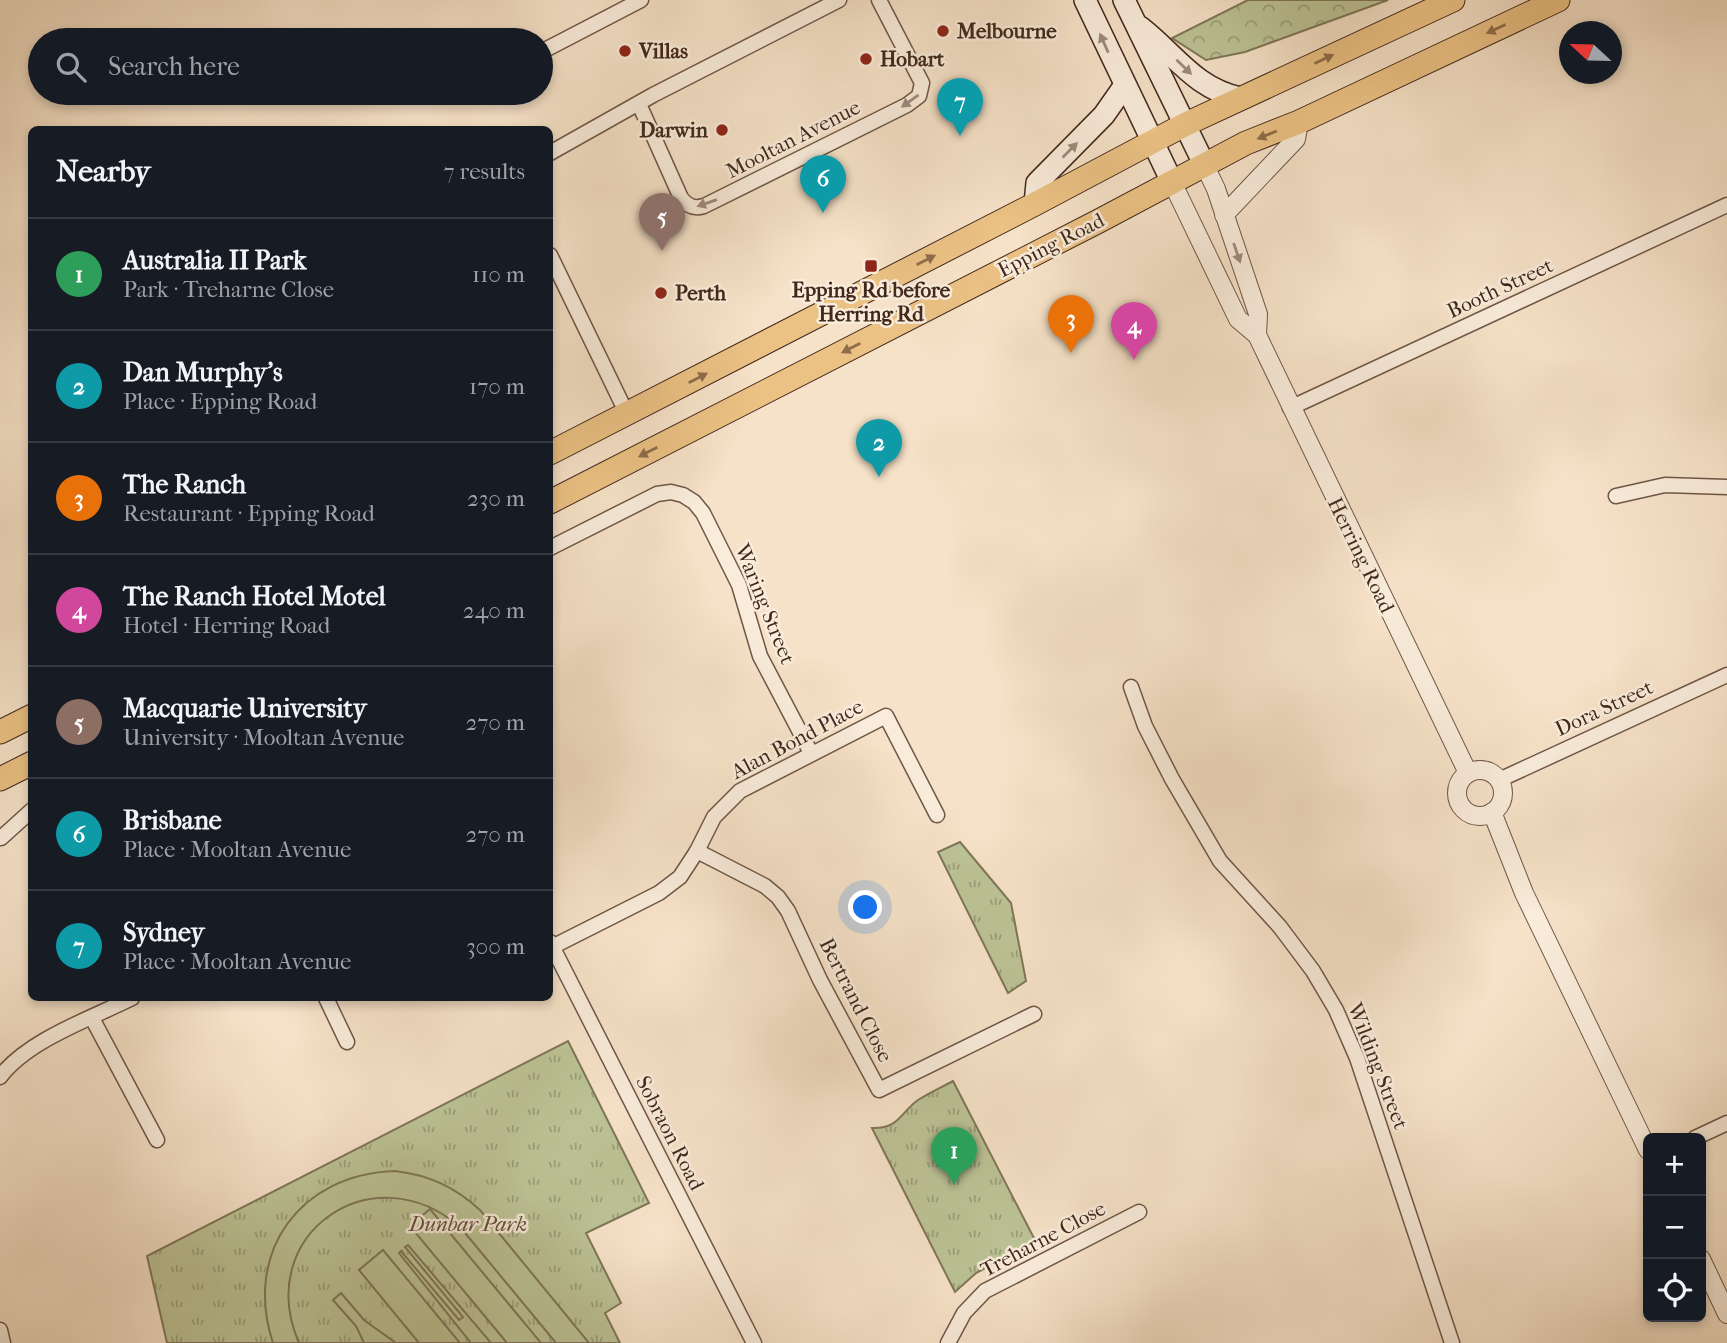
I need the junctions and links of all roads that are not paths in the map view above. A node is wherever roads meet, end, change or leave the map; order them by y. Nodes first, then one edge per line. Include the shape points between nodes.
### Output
1 (641, 0) edge
2 (839, 0) edge
3 (879, 0) edge
4 (1085, 0) edge
5 (1124, 0) edge
6 (1453, 0) edge
7 (1558, 0) edge
8 (1135, 24) junction
9 (553, 46) edge
10 (1125, 85) junction
11 (1240, 98) junction
12 (639, 104) junction
13 (1299, 122) junction
14 (1184, 125) junction
15 (1152, 141) junction
16 (553, 151) edge
17 (1205, 166) junction
18 (1172, 181) junction
19 (1035, 204) junction
20 (1727, 205) edge
21 (1224, 215) junction
22 (553, 261) edge
23 (1256, 335) junction
24 (1290, 408) junction
25 (627, 414) junction
26 (553, 451) edge
27 (1727, 487) edge
28 (1616, 496) dead end
29 (553, 500) edge
30 (553, 546) edge
31 (1727, 676) edge
32 (1131, 687) dead end
33 (28, 718) edge
34 (0, 732) edge
35 (811, 752) junction
36 (28, 764) edge
37 (1468, 773) junction
38 (0, 779) edge
39 (1499, 780) junction
40 (1492, 813) junction
41 (28, 814) edge
42 (937, 815) dead end
43 (1, 838) edge
44 (697, 851) junction
45 (553, 943) edge
46 (553, 948) edge
47 (126, 1001) edge
48 (327, 1001) edge
49 (1034, 1014) dead end
50 (92, 1018) junction
51 (347, 1042) dead end
52 (0, 1077) edge
53 (1727, 1123) edge
54 (1706, 1133) edge
55 (157, 1140) dead end
56 (1643, 1140) edge
57 (1139, 1212) dead end
58 (1706, 1270) edge
59 (1727, 1314) edge
60 (0, 1330) edge
61 (950, 1342) edge
62 (3, 1343) edge
63 (754, 1343) edge
64 (1452, 1343) edge

1 - 9 street
2 - 12 street
3 -> 12 street, Mooltan Avenue via 922,83 919,96 704,206 694,207 681,198
10 -> 4 main road, Herring Road
5 - 8 main road, Herring Road
11 -> 6 main road, Epping Road
7 -> 13 main road, Epping Road
8 -> 11 main road via 1200,82 1220,94
8 - 14 main road, Herring Road
10 - 15 main road, Herring Road
19 -> 10 main road via 1037,183 1104,115
11 - 14 main road, Epping Road
12 - 16 street
13 -> 17 main road, Epping Road
13 - 21 street via 1296,139
14 - 15 main road, Epping Road
14 - 17 main road, Herring Road
15 - 18 main road, Herring Road
15 - 19 main road, Epping Road
17 - 18 main road, Epping Road
17 - 21 street, Herring Road
18 - 23 street, Herring Road via 1238,319
18 -> 29 main road, Epping Road
25 -> 19 main road, Epping Road
20 - 24 street, Booth Street
21 -> 23 street, Herring Road via 1258,314
22 - 25 street
23 - 24 street, Herring Road
24 - 37 street, Herring Road
25 - 26 main road, Epping Road
27 - 28 street via 1665,485
30 - 35 street, Waring Street via 657,494 671,492 694,502 738,585 760,656
31 - 39 street, Dora Street
32 - 64 street, Wilding Street via 1172,779 1220,861 1280,927 1336,1010 1357,1058
33 - 34 main road
35 - 42 street, Alan Bond Place via 886,716
35 - 44 street, Alan Bond Place via 740,791 714,817
36 - 38 main road
37 - 39 street via 1488,771
37 - 40 street via 1457,794 1463,808 1477,816
39 - 40 street via 1503,794
40 - 56 street via 1524,893
41 - 43 street
44 - 45 street, Alan Bond Place via 680,877 659,893
44 - 49 street, Bertrand Close via 778,897 879,1090
46 - 63 street, Sobraon Road
47 - 50 street
48 - 51 street
50 - 52 street via 30,1048
50 - 55 street
53 - 54 street
57 - 61 street, Treharne Close via 985,1291 964,1313
58 - 59 street
60 - 62 street

